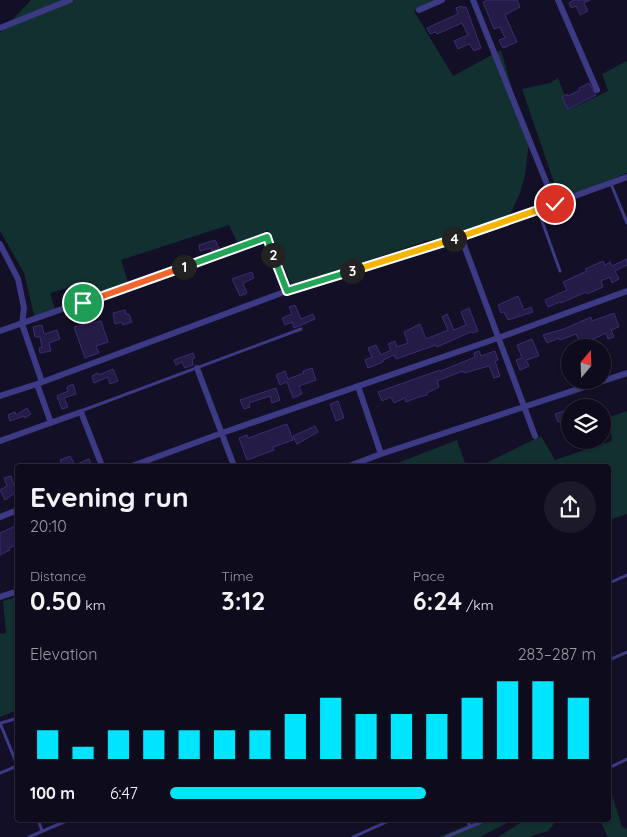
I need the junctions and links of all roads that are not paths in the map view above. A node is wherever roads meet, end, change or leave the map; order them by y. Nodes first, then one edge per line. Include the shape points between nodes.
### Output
1 (70, 0) edge
2 (442, 0) edge
3 (473, 0) edge
4 (558, 0) edge
5 (419, 10) dead end
6 (0, 28) edge
7 (597, 90) dead end
8 (627, 177) edge
9 (611, 184) junction
10 (555, 204) junction
11 (538, 210) junction
12 (627, 223) edge
13 (461, 237) junction
14 (0, 244) edge
15 (560, 271) dead end
16 (287, 291) junction
17 (627, 291) edge
18 (22, 324) junction
19 (301, 329) dead end
20 (0, 331) edge
21 (498, 338) junction
22 (197, 368) junction
23 (627, 373) edge
24 (40, 383) junction
25 (358, 386) junction
26 (0, 396) edge
27 (524, 407) junction
28 (81, 412) junction
29 (51, 422) junction
30 (222, 433) junction
31 (535, 436) dead end
32 (0, 441) edge
33 (381, 454) junction
34 (101, 464) edge
35 (137, 464) edge
36 (233, 464) edge
37 (356, 464) edge
38 (15, 511) edge
39 (0, 517) edge
40 (627, 575) edge
41 (611, 582) edge
42 (15, 591) edge
43 (0, 597) edge
44 (627, 652) edge
45 (611, 659) edge
46 (15, 719) edge
47 (0, 723) edge
48 (627, 759) edge
49 (15, 762) edge
50 (611, 767) edge
51 (15, 768) edge
52 (0, 773) edge
53 (39, 822) edge
54 (64, 822) edge
55 (386, 822) edge
56 (468, 822) edge
57 (482, 822) edge
58 (470, 827) junction
59 (42, 831) junction
60 (29, 837) edge
61 (353, 837) edge
62 (446, 837) edge

1 - 6 street
2 - 5 street
3 - 10 street
4 - 7 street
8 - 9 street
9 - 10 street
9 - 12 lane
10 - 11 street
11 - 13 street
11 - 15 lane
13 - 16 street
13 - 21 street
14 - 18 street via 18,279 24,308
16 - 18 street via 267,237
16 - 24 street
17 - 21 street
18 - 20 street
18 - 24 street
19 - 22 lane
21 - 25 street
21 - 27 street
22 - 28 lane
22 - 30 street
23 - 27 street
24 - 26 street
24 - 29 street
25 - 30 street
25 - 33 street
27 - 31 street
27 - 33 street
28 - 29 street
28 - 34 street
29 - 32 street
30 - 35 street
30 - 36 street
33 - 37 street
38 - 39 street
40 - 41 lane
42 - 43 street
44 - 45 lane
46 - 47 lane
47 - 49 lane
48 - 50 lane
51 - 52 lane
53 - 59 lane
54 - 59 lane
55 - 61 lane
56 - 58 lane
57 - 58 lane
58 - 62 lane
59 - 60 lane

